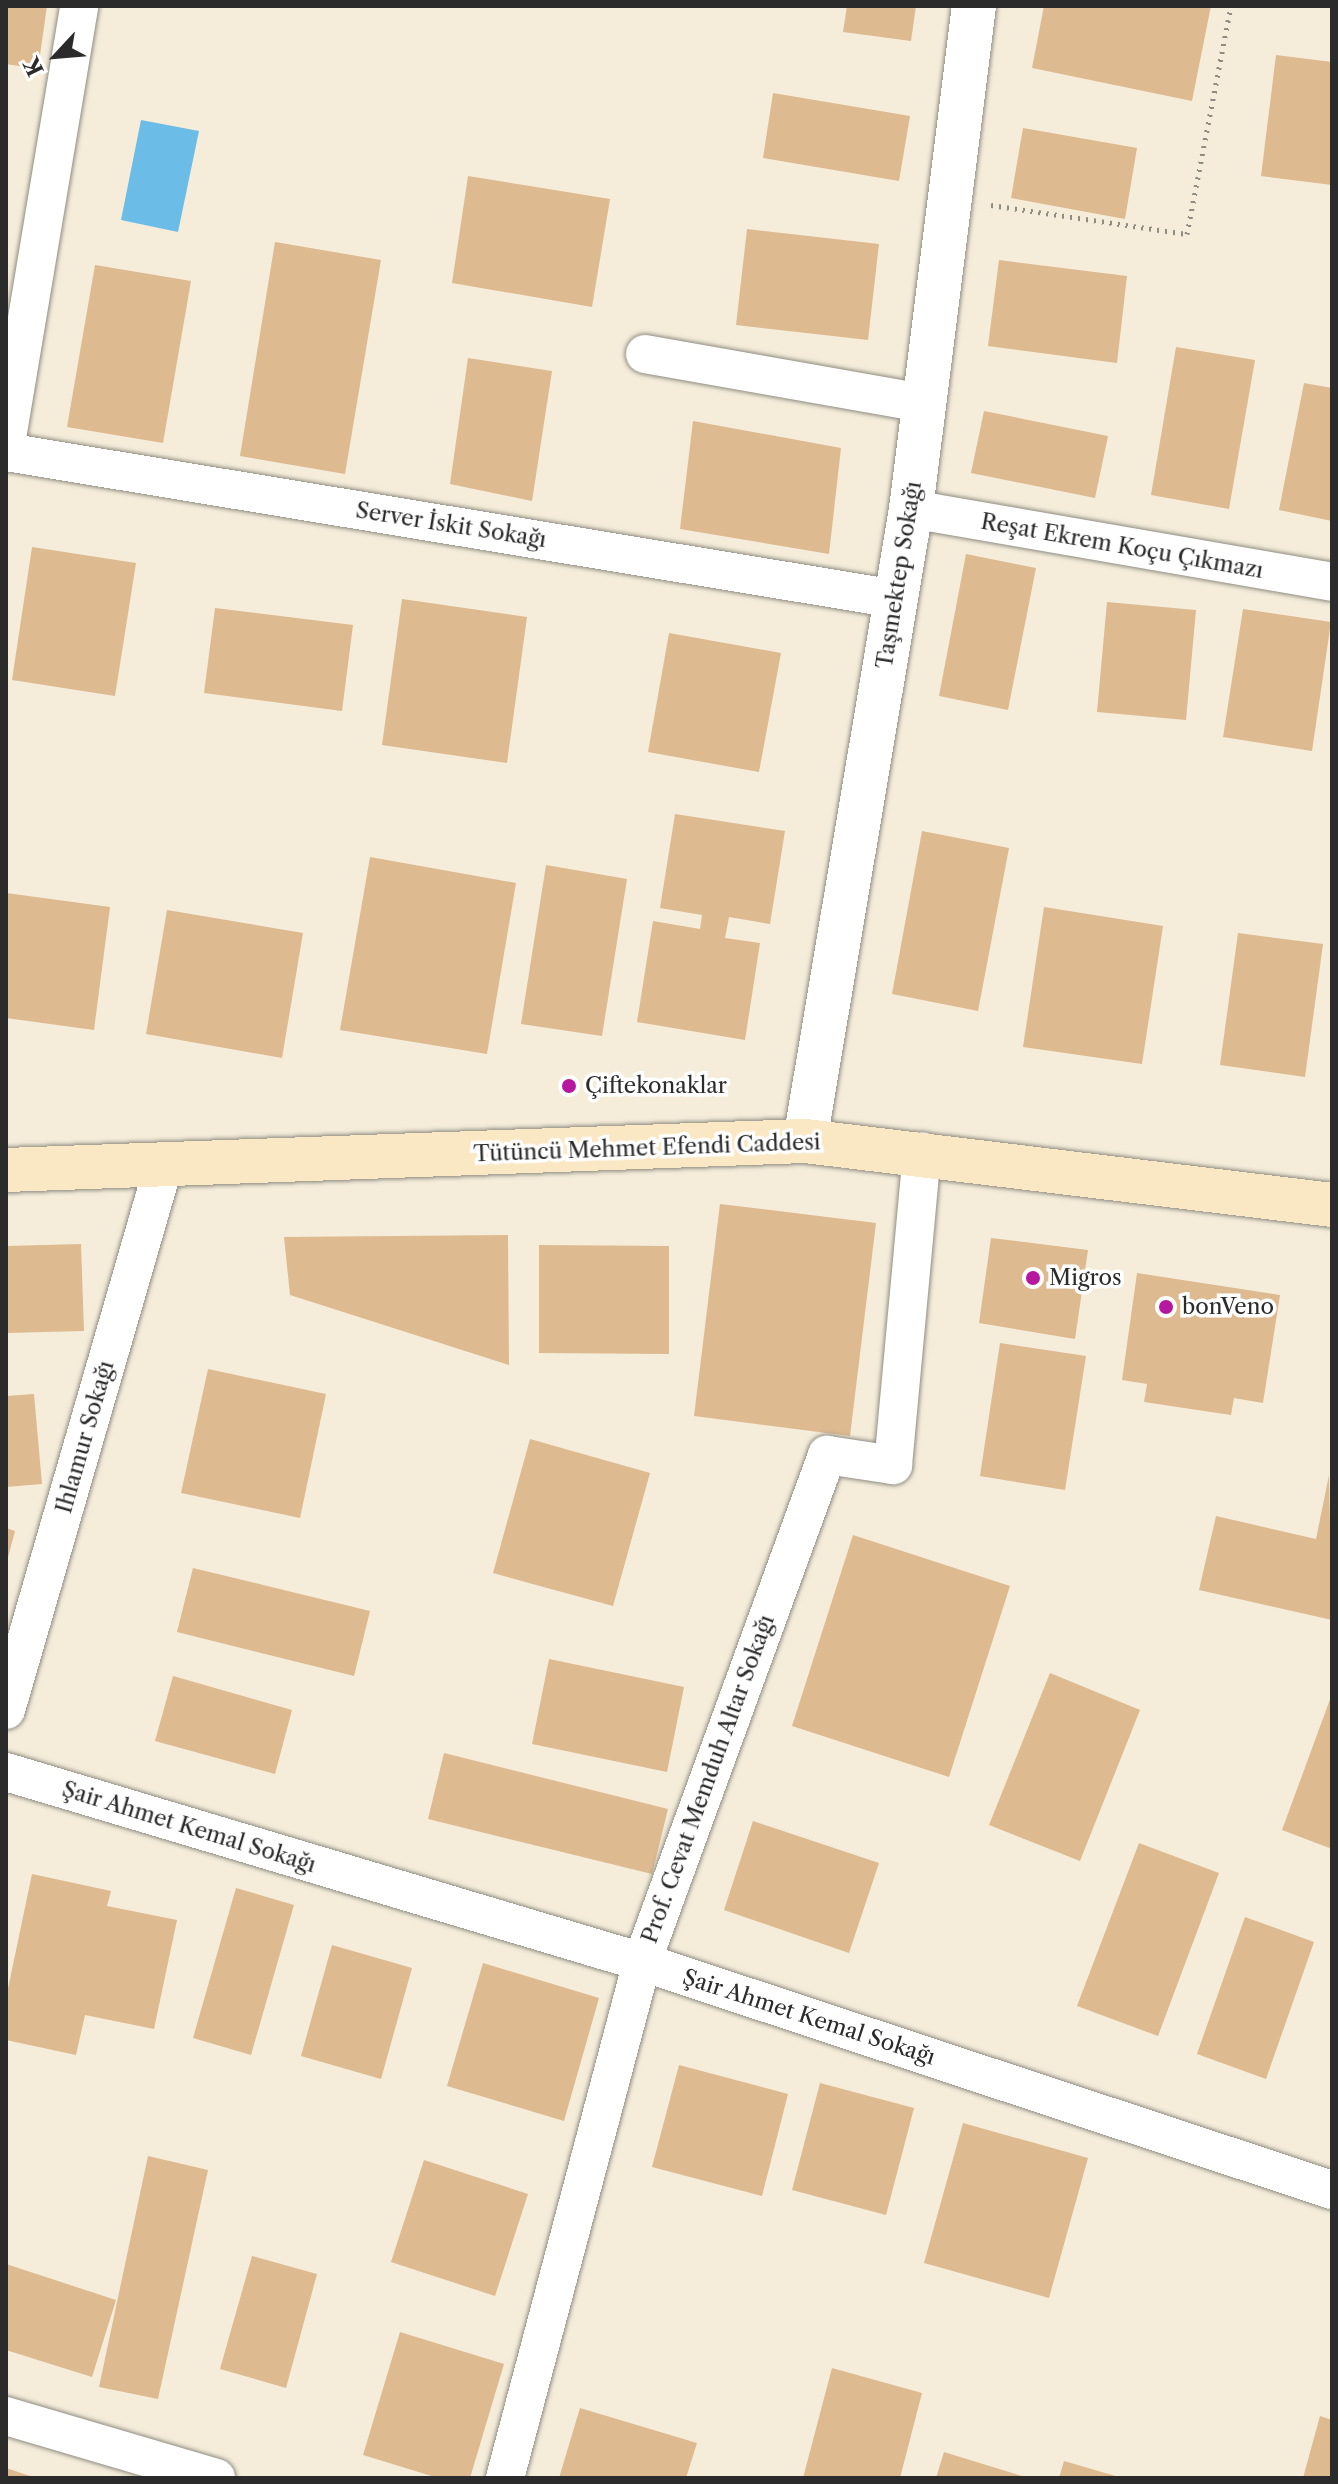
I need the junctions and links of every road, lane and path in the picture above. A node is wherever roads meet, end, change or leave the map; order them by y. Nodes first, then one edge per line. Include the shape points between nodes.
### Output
1 (79, 6) edge
2 (974, 6) edge
3 (1231, 6) edge
4 (950, 199) junction
5 (645, 354) dead end
6 (924, 403) junction
7 (6, 444) edge
8 (6, 452) edge
9 (911, 509) junction
10 (1332, 582) edge
11 (896, 599) junction
12 (805, 1141) junction
13 (922, 1151) junction
14 (164, 1164) junction
15 (6, 1170) edge
16 (1332, 1205) edge
17 (6, 1710) edge
18 (6, 1772) edge
19 (642, 1962) junction
20 (1332, 2190) edge
21 (6, 2416) edge
22 (216, 2478) edge
23 (505, 2478) edge

1 - 7 street
2 - 4 street, Taşmektep Sokağı
3 - 4 path via 1187,234
4 - 6 street, Taşmektep Sokağı
5 - 6 street
6 - 9 street, Taşmektep Sokağı
8 - 11 street, Server İskit Sokağı
9 - 10 street, Reşat Ekrem Koçu Çıkmazı
9 - 11 street, Taşmektep Sokağı
11 - 12 street, Taşmektep Sokağı
12 - 13 main road, Tütüncü Mehmet Efendi Caddesi
12 - 14 main road, Tütüncü Mehmet Efendi Caddesi
13 - 16 main road, Tütüncü Mehmet Efendi Caddesi
13 - 19 street, Prof. Cevat Memduh Altar Sokağı via 893,1465 827,1455
14 - 15 main road, Tütüncü Mehmet Efendi Caddesi
14 - 17 street, Ihlamur Sokağı
18 - 19 street, Şair Ahmet Kemal Sokağı
19 - 20 street, Şair Ahmet Kemal Sokağı
19 - 23 street, Prof. Cevat Memduh Altar Sokağı
21 - 22 street

